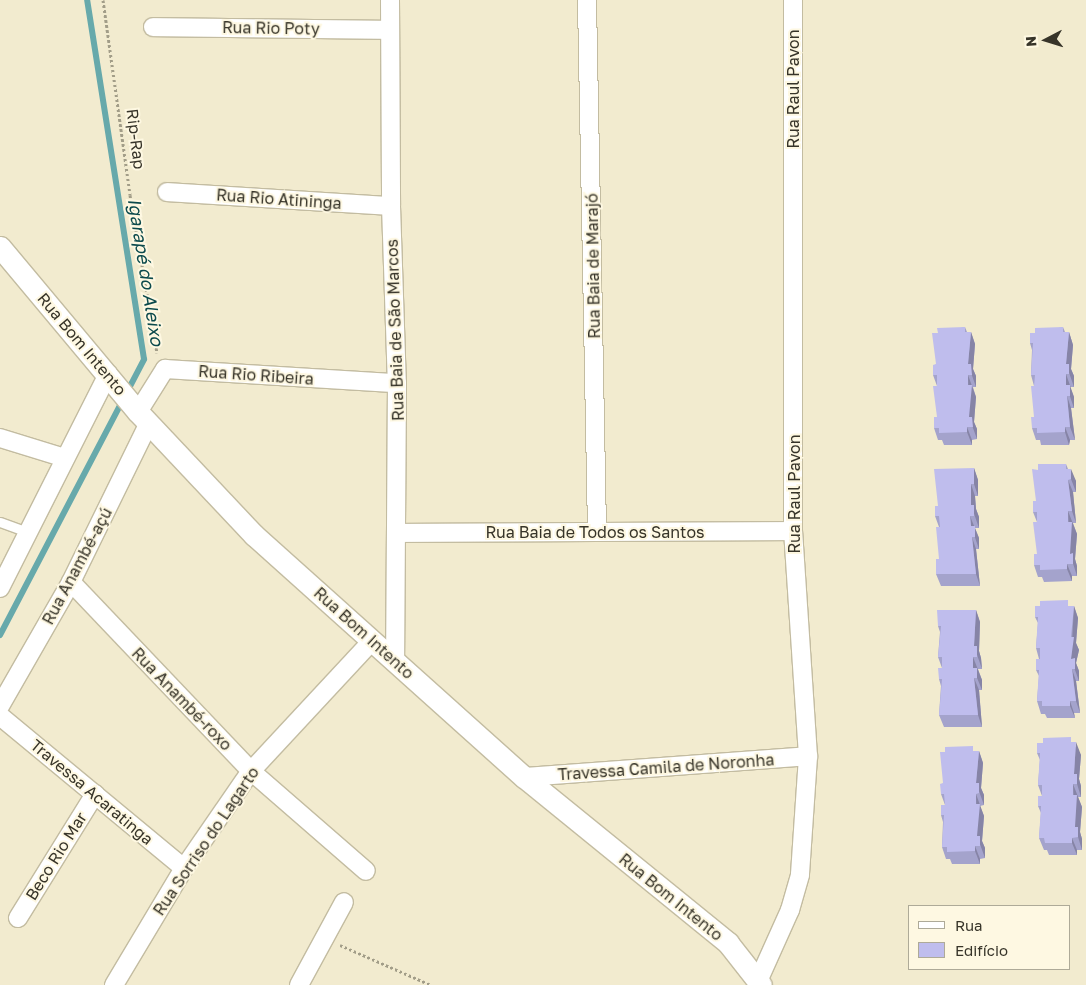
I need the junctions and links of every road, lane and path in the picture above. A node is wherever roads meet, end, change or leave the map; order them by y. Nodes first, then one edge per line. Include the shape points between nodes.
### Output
1 (103, 0) edge
2 (390, 0) edge
3 (587, 0) edge
4 (793, 0) edge
5 (152, 27) dead end
6 (390, 30) junction
7 (167, 192) dead end
8 (391, 206) junction
9 (0, 247) edge
10 (164, 369) junction
11 (110, 377) junction
12 (397, 383) junction
13 (140, 414) junction
14 (0, 438) edge
15 (66, 458) junction
16 (0, 522) edge
17 (597, 531) junction
18 (793, 531) junction
19 (28, 532) junction
20 (397, 533) junction
21 (71, 582) junction
22 (0, 588) edge
23 (372, 641) junction
24 (395, 661) junction
25 (0, 706) edge
26 (0, 716) edge
27 (808, 756) junction
28 (251, 771) junction
29 (524, 777) junction
30 (95, 794) junction
31 (184, 868) junction
32 (366, 871) dead end
33 (344, 902) dead end
34 (18, 918) dead end
35 (335, 942) dead end
36 (760, 982) edge
37 (114, 985) edge
38 (299, 985) edge
39 (431, 985) edge

1 - 10 path, Rip-Rap via 130,195 157,353
2 - 6 street, Rua Baia de São Marcos
3 - 17 street, Rua Baia de Marajó
4 - 18 street, Rua Raul Pavon
5 - 6 street, Rua Rio Poty
6 - 8 street, Rua Baia de São Marcos
7 - 8 street, Rua Rio Atininga
8 - 12 street, Rua Baia de São Marcos
9 - 11 street, Rua Bom Intento
10 - 12 street, Rua Rio Ribeira
10 - 13 street
11 - 13 street, Rua Bom Intento
11 - 15 street
12 - 20 street, Rua Baia de São Marcos
13 - 21 street, Rua Anambé-açú
13 - 23 street, Rua Bom Intento via 254,535
14 - 15 street
15 - 19 street
16 - 19 lane
17 - 18 street, Rua Baia de Todos os Santos
17 - 20 street, Rua Baia de Todos os Santos
18 - 27 street, Rua Raul Pavon
19 - 22 street
20 - 24 street, Rua Baia de São Marcos
21 - 25 street, Rua Anambé-açú
21 - 28 street, Rua Anambé-roxo
23 - 24 street, Rua Bom Intento
23 - 28 street, Rua Sorriso do Lagarto
24 - 29 street, Rua Bom Intento
26 - 30 street, Travessa Acaratinga
27 - 29 street, Travessa Camila de Noronha
27 - 36 street, Rua Raul Pavon via 800,874 790,910
28 - 31 street, Rua Sorriso do Lagarto
28 - 32 street, Rua Anambé-roxo
29 - 36 street, Rua Bom Intento via 728,943
30 - 31 street, Travessa Acaratinga
30 - 34 street, Beco Rio Mar
31 - 37 street, Rua Sorriso do Lagarto
33 - 38 street
35 - 39 path

